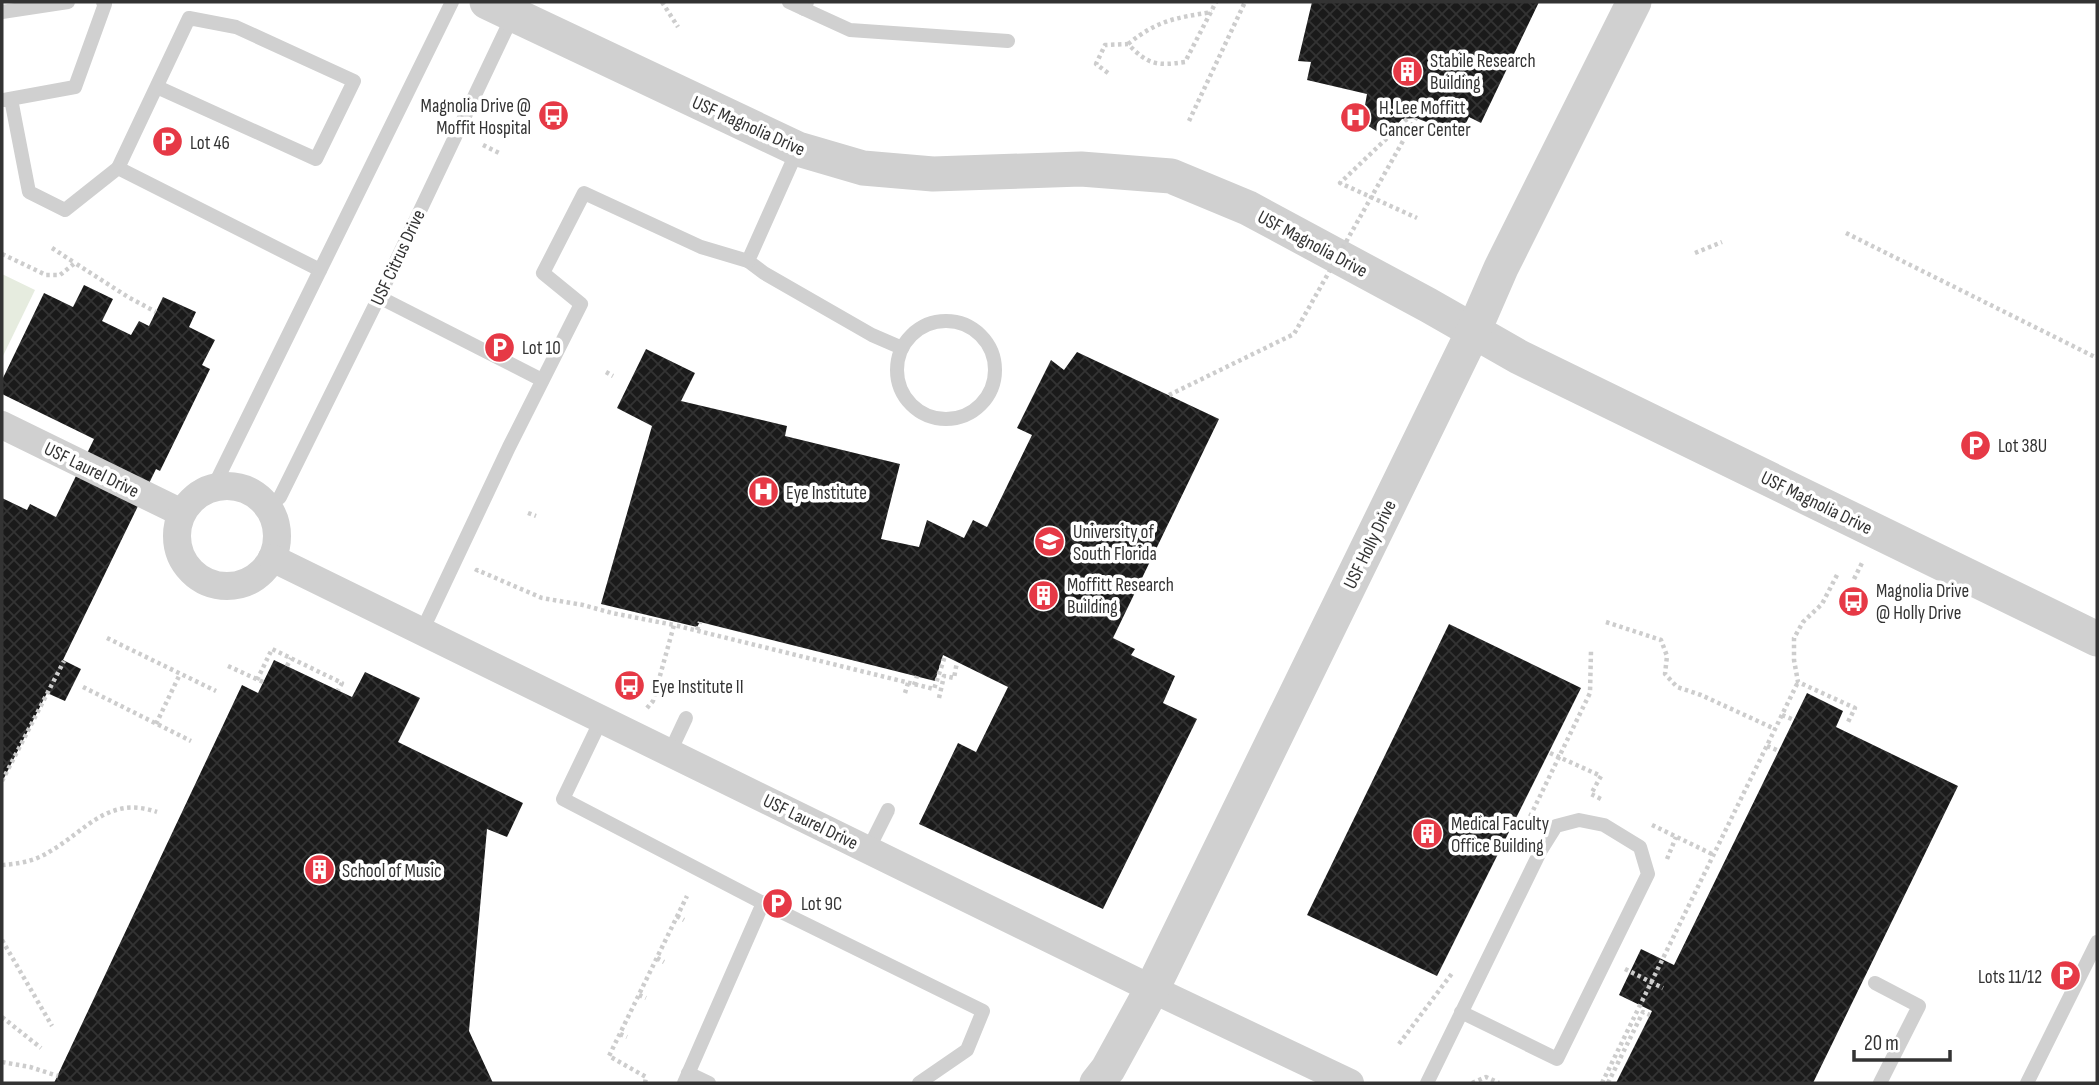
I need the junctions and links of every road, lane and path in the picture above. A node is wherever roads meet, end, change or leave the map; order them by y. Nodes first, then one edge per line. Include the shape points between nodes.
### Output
1 (68, 2) edge
2 (103, 2) edge
3 (452, 2) edge
4 (662, 2) edge
5 (789, 2) edge
6 (1216, 2) edge
7 (1245, 2) edge
8 (1634, 2) edge
9 (805, 5) edge
10 (506, 6) edge
11 (2, 12) edge
12 (1212, 12) junction
13 (678, 27) dead end
14 (1008, 41) dead end
15 (1128, 44) junction
16 (1108, 73) dead end
17 (156, 87) junction
18 (7, 100) edge
19 (1416, 118) dead end
20 (1407, 119) dead end
21 (1189, 121) dead end
22 (483, 145) dead end
23 (798, 149) junction
24 (501, 153) dead end
25 (118, 168) junction
26 (1417, 218) dead end
27 (1846, 233) dead end
28 (1722, 242) dead end
29 (52, 248) dead end
30 (2, 254) edge
31 (1695, 254) dead end
32 (748, 261) junction
33 (75, 263) junction
34 (320, 270) junction
35 (379, 296) junction
36 (156, 312) dead end
37 (1474, 330) junction
38 (902, 348) junction
39 (2097, 358) edge
40 (606, 372) dead end
41 (613, 376) dead end
42 (542, 380) junction
43 (1169, 396) dead end
44 (2, 425) edge
45 (213, 488) junction
46 (268, 507) junction
47 (182, 513) junction
48 (527, 513) dead end
49 (536, 516) dead end
50 (1866, 555) dead end
51 (272, 558) junction
52 (1838, 575) dead end
53 (1854, 579) dead end
54 (472, 580) dead end
55 (700, 622) dead end
56 (1606, 622) dead end
57 (674, 625) junction
58 (422, 631) junction
59 (698, 631) junction
60 (107, 638) dead end
61 (2097, 639) edge
62 (1591, 651) dead end
63 (946, 656) dead end
64 (290, 658) junction
65 (64, 661) dead end
66 (957, 662) dead end
67 (228, 666) dead end
68 (287, 666) dead end
69 (180, 674) junction
70 (917, 676) dead end
71 (1798, 682) junction
72 (911, 684) junction
73 (83, 687) dead end
74 (216, 691) dead end
75 (338, 691) dead end
76 (905, 693) dead end
77 (1590, 694) dead end
78 (939, 698) dead end
79 (644, 710) dead end
80 (1782, 715) junction
81 (686, 718) dead end
82 (601, 720) junction
83 (1794, 720) dead end
84 (1848, 722) dead end
85 (156, 724) junction
86 (1775, 729) junction
87 (191, 741) dead end
88 (1767, 746) junction
89 (1779, 751) dead end
90 (670, 752) junction
91 (1550, 753) dead end
92 (2, 781) edge
93 (1603, 800) dead end
94 (887, 810) dead end
95 (157, 812) dead end
96 (1652, 824) dead end
97 (868, 850) junction
98 (1714, 855) junction
99 (2, 865) edge
100 (687, 896) dead end
101 (763, 903) junction
102 (677, 916) junction
103 (684, 920) dead end
104 (2, 940) edge
105 (2097, 942) edge
106 (657, 958) junction
107 (664, 962) dead end
108 (1455, 969) dead end
109 (1631, 971) dead end
110 (1652, 982) junction
111 (1875, 983) dead end
112 (1663, 988) dead end
113 (1152, 989) junction
114 (639, 995) junction
115 (646, 998) dead end
116 (1461, 1012) junction
117 (1650, 1015) dead end
118 (2, 1017) edge
119 (52, 1026) dead end
120 (620, 1034) junction
121 (627, 1037) dead end
122 (1399, 1044) dead end
123 (41, 1048) dead end
124 (2, 1062) edge
125 (58, 1076) dead end
126 (686, 1078) edge
127 (645, 1083) edge
128 (709, 1083) edge
129 (919, 1083) edge
130 (1097, 1083) edge
131 (1350, 1083) edge
132 (1427, 1083) edge
133 (1472, 1083) edge
134 (1499, 1083) edge
135 (1602, 1083) edge
136 (1608, 1083) edge
137 (1880, 1083) edge
138 (2027, 1083) edge

1 - 11 lane
2 - 18 lane via 75,87
3 - 34 lane
4 - 13 path
5 - 9 lane
6 - 12 path
7 - 21 path
8 - 37 street, USF Holly Drive
9 - 14 lane via 850,30
10 - 23 street, USF Magnolia Drive
10 - 35 lane, USF Citrus Drive
12 - 15 path via 1173,18
12 - 15 path via 1185,62 1163,65 1143,60
15 - 16 path via 1105,45 1096,64
17 - 17 lane via 189,18 236,27 354,80 316,159
17 - 25 lane
18 - 25 lane via 29,192 65,210
19 - 43 path, bridge via 1294,334
20 - 26 path via 1340,183
22 - 24 path
23 - 32 lane
23 - 37 street, USF Magnolia Drive via 863,167 933,174 1081,169 1171,176 1248,208
25 - 34 lane
27 - 39 path
28 - 31 path
29 - 33 path
30 - 33 path via 46,275 60,275
32 - 38 lane
32 - 42 lane via 701,247 584,193 543,272 581,304
33 - 36 path
34 - 45 lane
35 - 42 lane
35 - 46 lane, USF Citrus Drive via 280,497
37 - 61 street, USF Magnolia Drive via 1520,357
37 - 113 street, USF Holly Drive
38 - 38 lane via 897,370 901,390 912,407 933,418 950,419 966,415 986,398 995,368 986,342 976,332 960,323 942,321 921,327
40 - 41 path
42 - 58 lane
44 - 47 street, USF Laurel Drive
45 - 46 street via 232,486 253,493
45 - 47 street
46 - 51 street via 277,532
47 - 51 street via 177,530 182,558 205,582 225,587 242,584 267,567
48 - 49 path
50 - 53 path
51 - 58 street, USF Laurel Drive
52 - 71 path via 1794,638
54 - 57 path via 477,570 542,598
55 - 59 path
56 - 86 path via 1661,640 1667,656 1665,674 1677,687
57 - 59 path
57 - 79 path via 653,701
58 - 82 street, USF Laurel Drive
59 - 72 path
60 - 69 path
62 - 77 path
63 - 72 path via 934,689
64 - 67 path via 272,649 260,681
64 - 68 path
64 - 75 path via 342,683
65 - 92 path
66 - 78 path via 954,678 944,676
69 - 74 path
69 - 85 path
70 - 72 path
71 - 80 path
71 - 84 path via 1855,708
72 - 76 path
73 - 85 path
80 - 83 path
80 - 86 path
81 - 90 lane
82 - 90 street, USF Laurel Drive
82 - 101 lane via 564,799
85 - 87 path
86 - 88 path
88 - 89 path
88 - 98 path
90 - 97 street, USF Laurel Drive
91 - 93 path via 1601,776 1591,794
94 - 97 lane
95 - 99 path via 132,807 115,810 92,820 49,853
96 - 98 path
97 - 113 street, USF Laurel Drive
98 - 110 path
100 - 102 path
101 - 126 lane
101 - 129 lane via 983,1011 967,1050
102 - 103 path
102 - 106 path
104 - 119 path
105 - 138 lane
106 - 107 path
106 - 114 path
108 - 122 path
109 - 110 path
110 - 112 path
110 - 135 path
111 - 137 lane via 1919,1006
113 - 130 street, USF Holly Drive
113 - 131 street, USF Laurel Drive
114 - 115 path
114 - 120 path
116 - 116 lane via 1557,1059 1639,896 1647,874 1640,847 1604,825 1578,820 1556,826
116 - 132 lane
117 - 136 path via 1643,1012
118 - 123 path
120 - 121 path
120 - 127 path via 609,1056 646,1077
124 - 125 path
126 - 128 lane
133 - 134 path via 1486,1077

